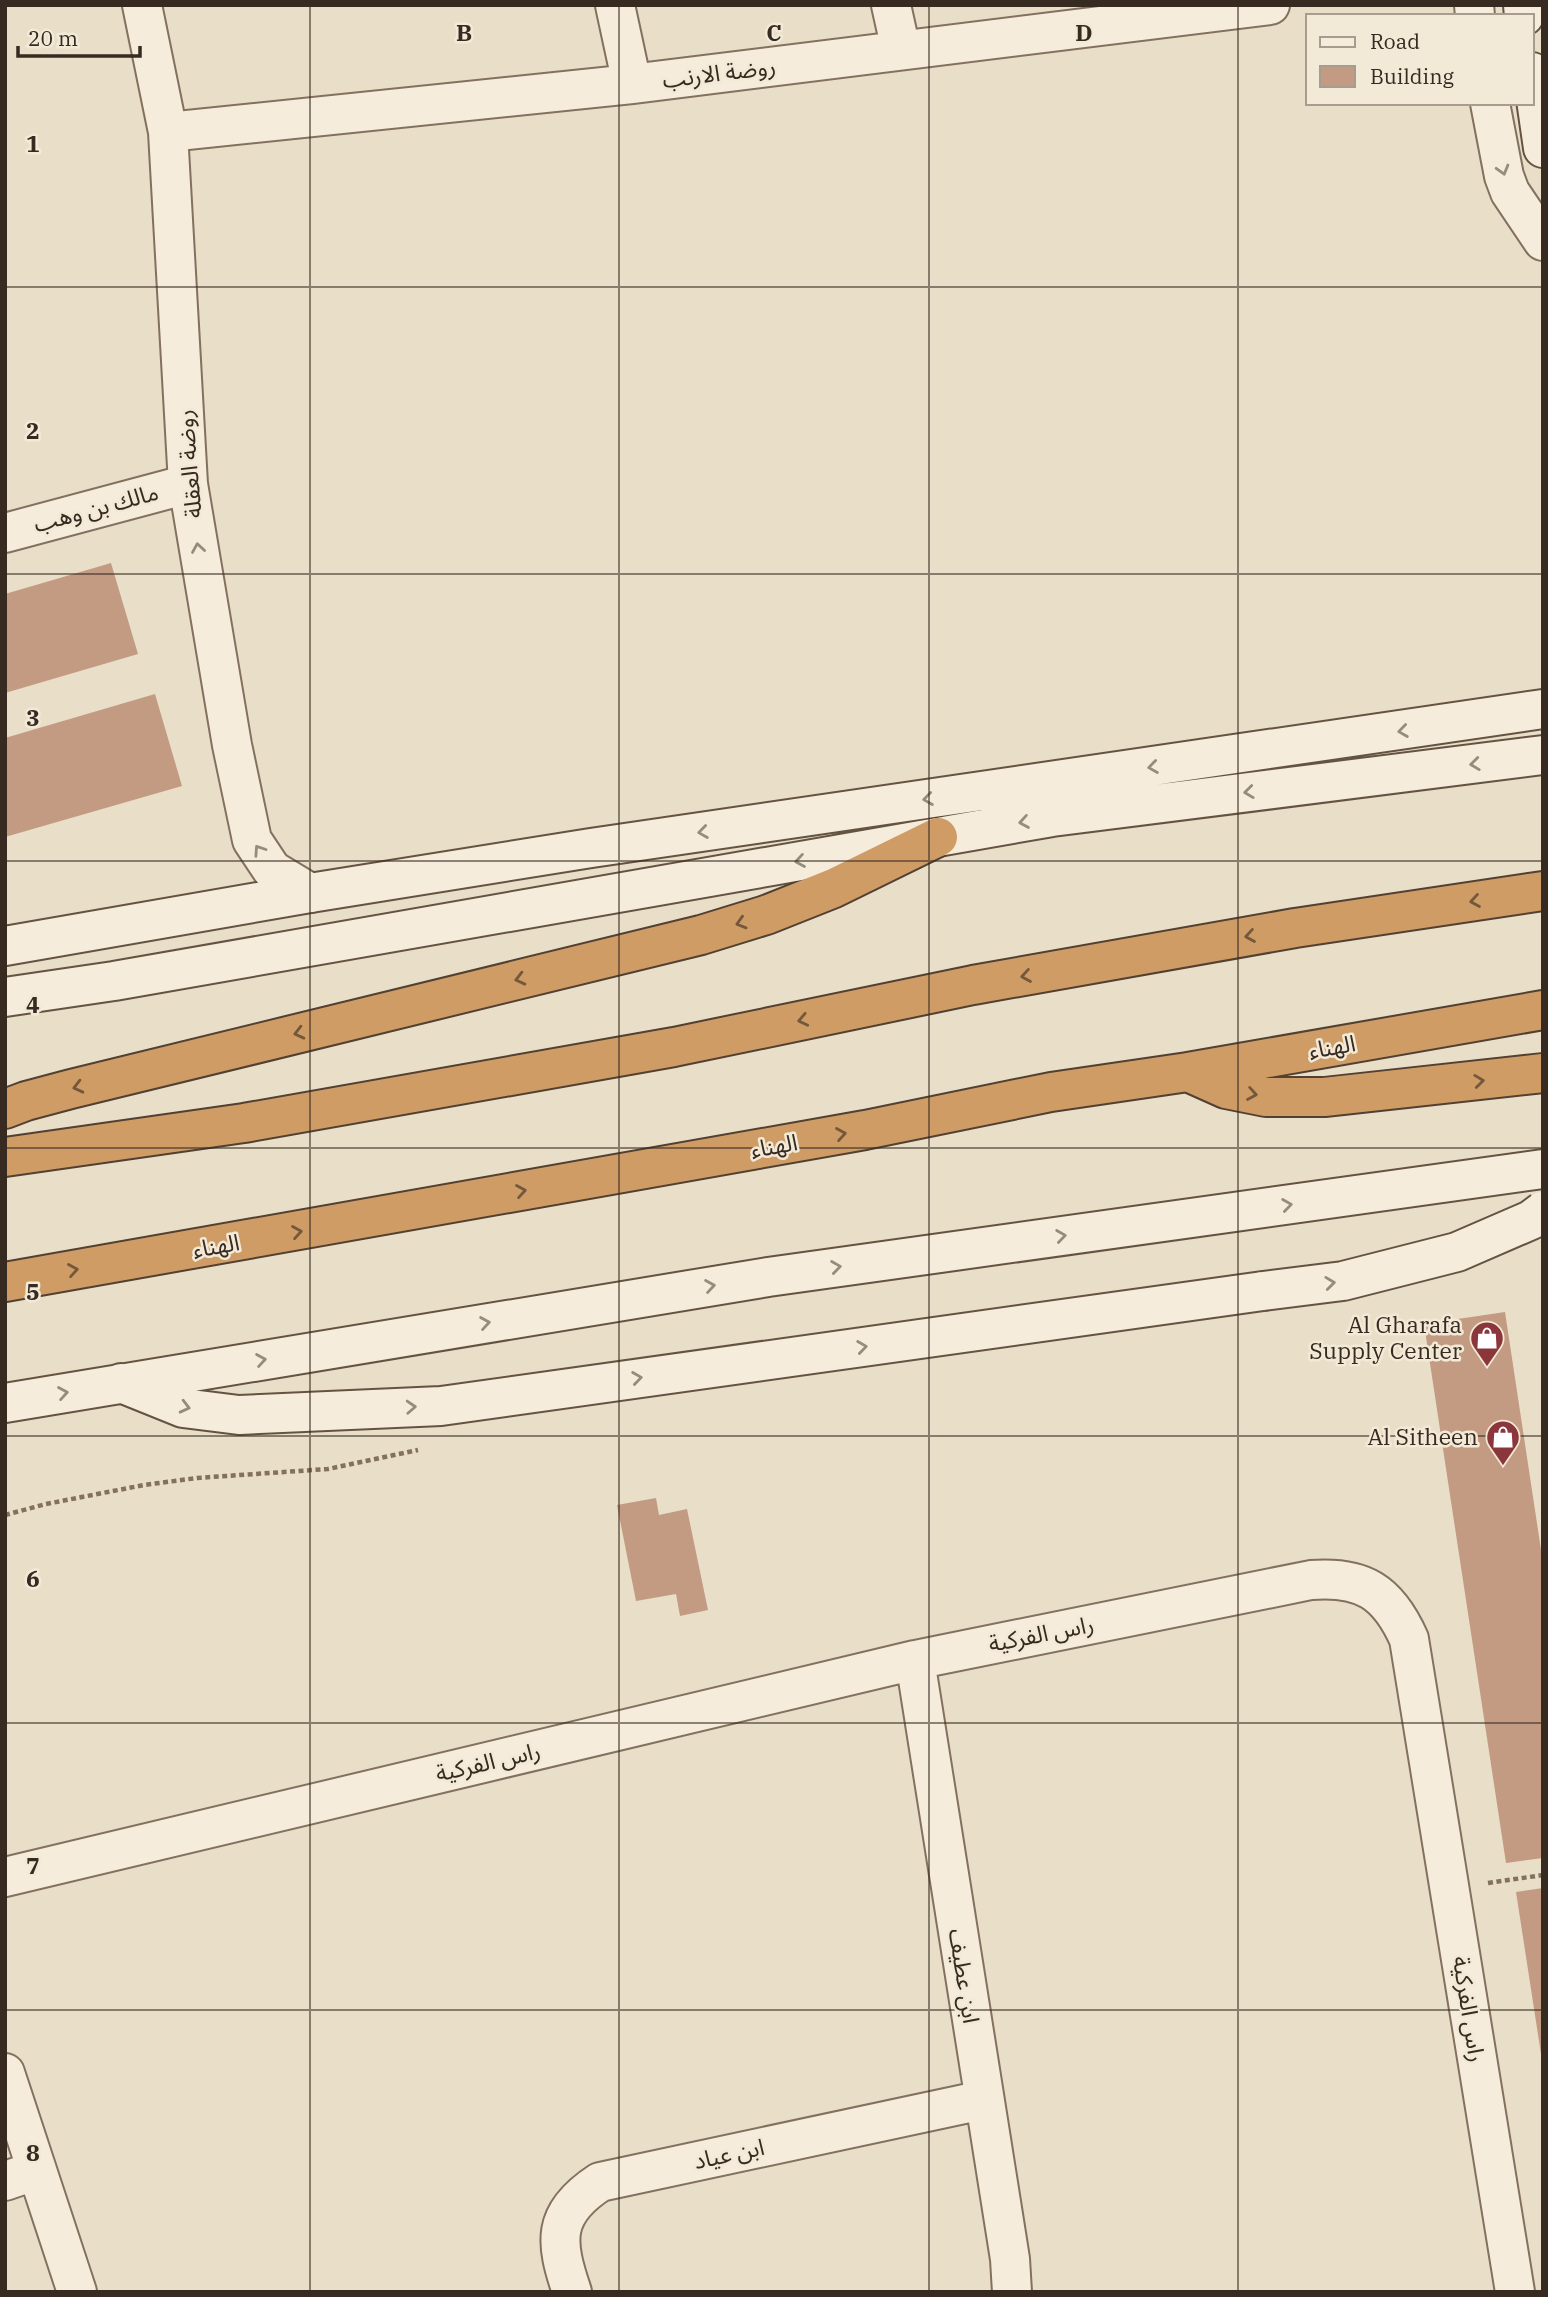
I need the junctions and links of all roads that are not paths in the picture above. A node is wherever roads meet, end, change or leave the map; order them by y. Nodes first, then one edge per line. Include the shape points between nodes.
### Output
1 (142, 5) edge
2 (615, 5) edge
3 (891, 5) edge
4 (1270, 5) edge
5 (901, 50) junction
6 (632, 84) junction
7 (1534, 86) edge
8 (1490, 105) edge
9 (167, 132) junction
10 (1543, 148) edge
11 (1543, 241) edge
12 (188, 484) junction
13 (5, 533) edge
14 (1536, 707) edge
15 (1543, 755) edge
16 (938, 837) junction
17 (1543, 891) edge
18 (310, 893) junction
19 (5, 946) edge
20 (5, 997) edge
21 (1543, 1010) edge
22 (1188, 1072) junction
23 (1543, 1073) edge
24 (5, 1109) edge
25 (5, 1157) edge
26 (1543, 1169) edge
27 (1487, 1177) junction
28 (1543, 1211) edge
29 (1543, 1217) edge
30 (5, 1282) edge
31 (121, 1383) junction
32 (5, 1403) edge
33 (915, 1660) junction
34 (5, 1877) edge
35 (5, 2073) edge
36 (983, 2100) junction
37 (21, 2175) edge
38 (77, 2292) edge
39 (572, 2292) edge
40 (1012, 2292) edge
41 (1515, 2292) edge

1 - 9 main road, روضة العقلة
2 - 6 main road
3 - 5 main road
4 - 5 main road, روضة الارنب
5 - 6 main road, روضة الارنب
6 - 9 main road, روضة الارنب
7 - 10 main road
8 -> 11 main road via 1510,192
9 - 12 main road, روضة العقلة
12 - 13 main road, مالك بن وهب
18 -> 12 main road, روضة العقلة via 272,870 252,840 212,638
14 -> 18 main road
15 -> 16 main road via 1052,817
16 -> 20 main road
16 -> 24 highway via 834,888 701,935
17 -> 25 highway via 1295,928 973,985 674,1047 244,1124
18 - 19 main road
21 - 22 highway, الهناء
22 -> 23 highway via 1226,1089 1266,1097 1366,1094
30 -> 22 highway, الهناء via 851,1132 1051,1092
26 - 27 main road
27 - 29 main road
31 -> 27 main road via 768,1277
31 -> 28 main road, bridge via 183,1408 239,1415 441,1406 1343,1282 1457,1252
32 -> 31 main road
33 - 34 main road, راس الفركية
33 - 36 main road, ابن عطيف
33 - 41 main road, راس الفركية via 1311,1580 1336,1578 1361,1584 1382,1597 1399,1616 1409,1639
35 - 37 main road
36 - 39 main road, ابن عياد via 600,2182 580,2194 566,2213 559,2236
36 - 40 main road, ابن عطيف
37 - 38 main road

